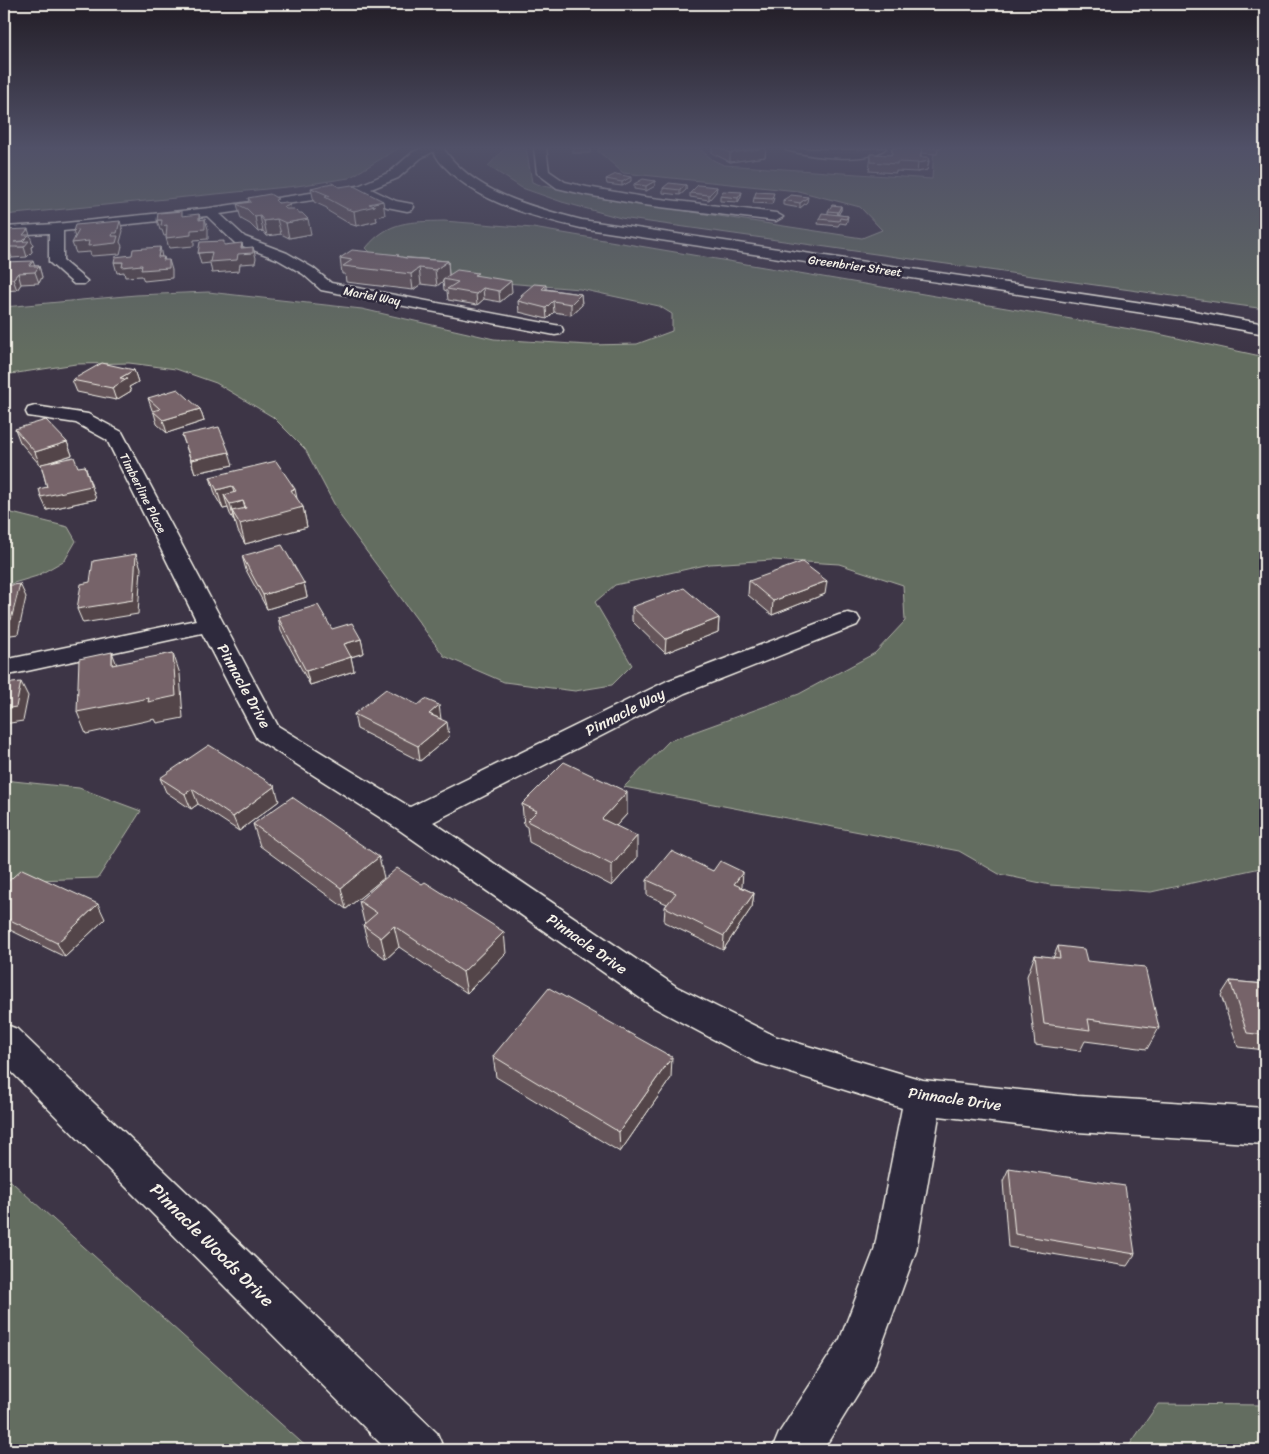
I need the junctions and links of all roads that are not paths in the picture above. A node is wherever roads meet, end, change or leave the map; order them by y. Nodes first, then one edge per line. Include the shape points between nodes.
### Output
1 (173, 216) edge
2 (214, 216) edge
3 (550, 216) edge
4 (586, 216) edge
5 (767, 216) edge
6 (776, 217) dead end
7 (56, 228) junction
8 (4, 231) edge
9 (79, 281) dead end
10 (1265, 320) edge
11 (1265, 329) edge
12 (555, 330) dead end
13 (36, 412) dead end
14 (848, 620) dead end
15 (210, 624) junction
16 (4, 668) edge
17 (409, 821) junction
18 (4, 1040) edge
19 (923, 1097) junction
20 (1265, 1126) edge
21 (420, 1450) edge
22 (796, 1450) edge

1 - 7 street
2 - 12 street, Mariel Way via 240,240 282,256 308,271 326,287
3 - 11 street, Greenbrier Street via 581,224
4 - 10 street, Greenbrier Street via 621,224
5 - 6 street
7 - 8 street
7 - 9 street via 56,262
13 - 15 street, Timberline Place via 81,418 115,436
14 - 17 street, Pinnacle Way via 676,686
15 - 16 street
15 - 17 street, Pinnacle Drive via 267,732
17 - 19 street, Pinnacle Drive via 665,998 769,1051
18 - 21 street, Pinnacle Woods Drive
19 - 20 street, Pinnacle Drive via 1077,1114
19 - 22 street via 895,1251 857,1353

